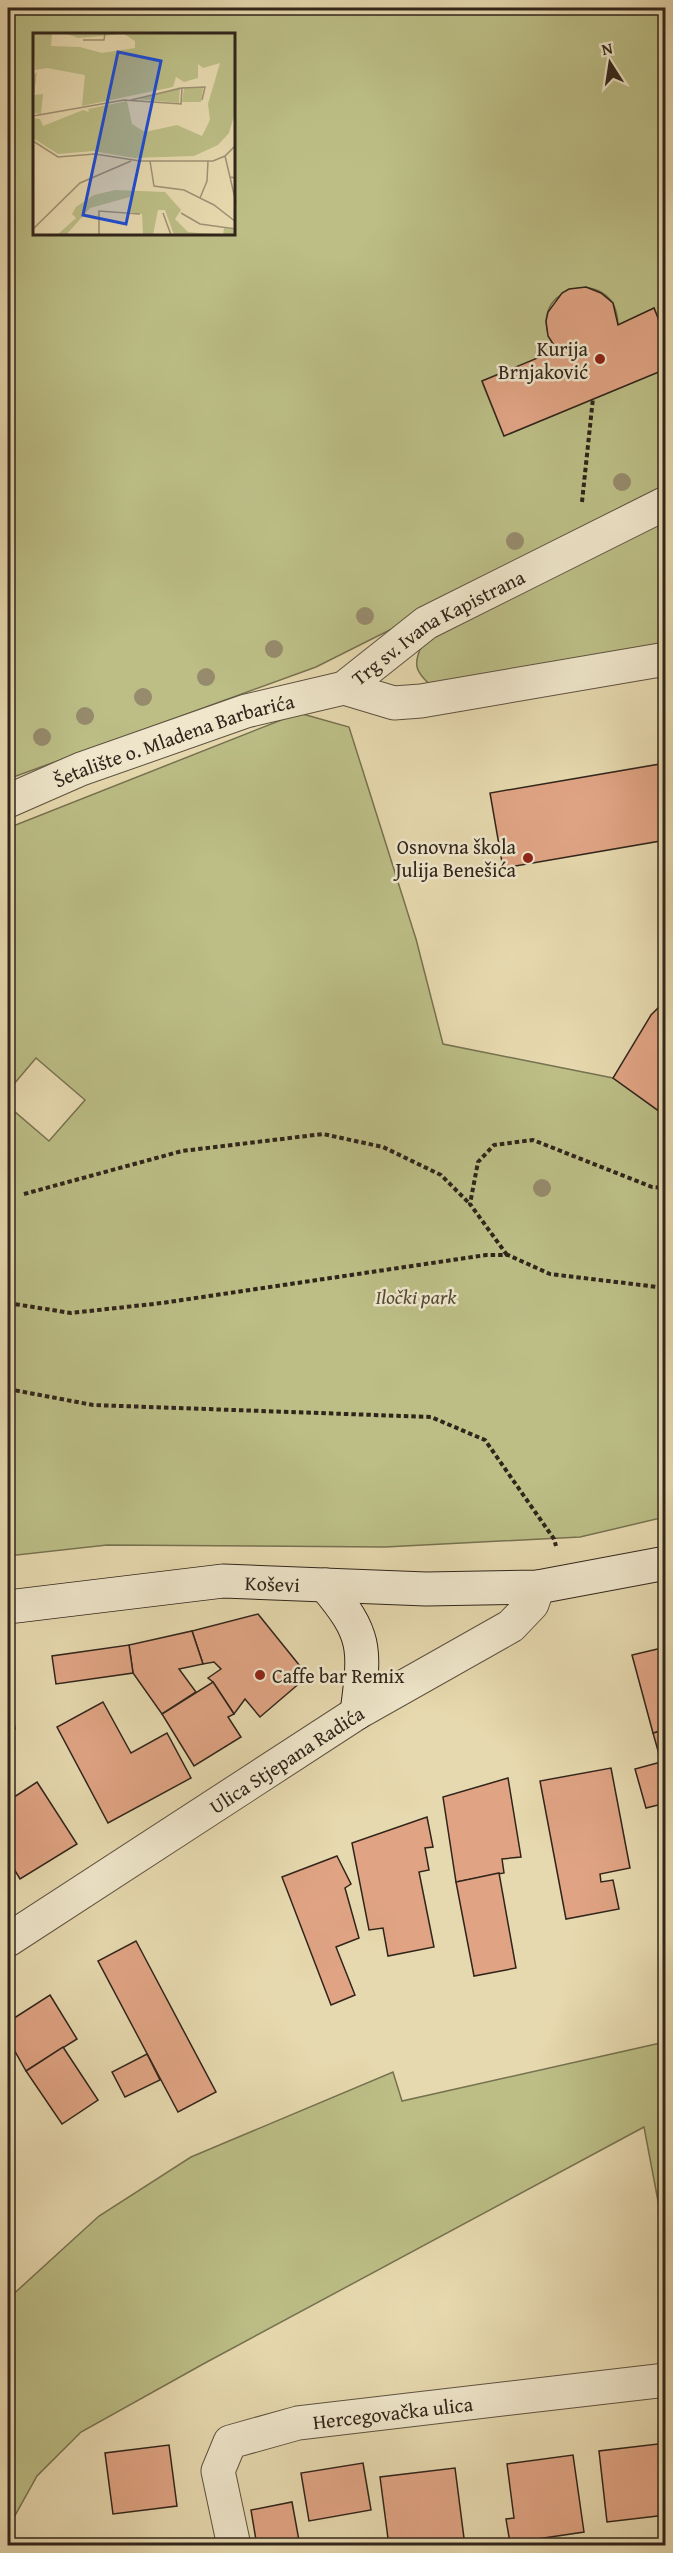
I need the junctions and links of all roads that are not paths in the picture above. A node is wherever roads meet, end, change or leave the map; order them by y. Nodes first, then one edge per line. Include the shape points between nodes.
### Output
1 (666, 503) edge
2 (666, 659) edge
3 (344, 688) junction
4 (8, 801) edge
5 (666, 1563) edge
6 (551, 1584) junction
7 (325, 1585) junction
8 (8, 1607) edge
9 (357, 1713) junction
10 (8, 1940) edge
11 (666, 2380) edge
12 (234, 2546) edge

1 - 3 street, Trg sv. Ivana Kapistrana via 426,623
2 - 3 street, Trg sv. Ivana Kapistrana via 421,701 394,703
3 - 4 street, Šetalište o. Mladena Barbarića via 246,711 81,769
5 - 6 street
6 - 7 street, Koševi via 426,1588
6 - 9 street, Ulica Stjepana Radića via 511,1626
7 - 8 street, Koševi via 223,1581
7 - 9 street via 345,1609 360,1637 362,1670
9 - 10 street, Ulica Stjepana Radića
11 - 12 street, Hercegovačka ulica via 298,2423 230,2442 218,2471

